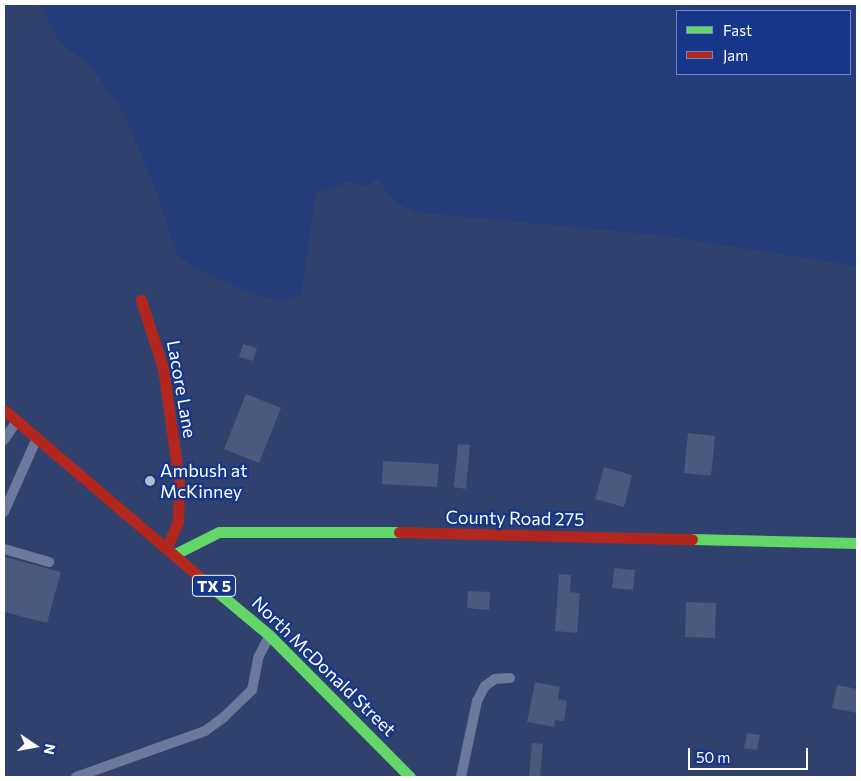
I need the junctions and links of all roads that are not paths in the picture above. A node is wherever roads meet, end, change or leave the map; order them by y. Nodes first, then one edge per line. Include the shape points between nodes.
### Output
1 (141, 300) dead end
2 (4, 410) edge
3 (17, 420) junction
4 (37, 437) junction
5 (4, 440) edge
6 (4, 512) edge
7 (857, 543) edge
8 (168, 545) junction
9 (4, 549) edge
10 (177, 553) junction
11 (49, 562) dead end
12 (270, 635) junction
13 (510, 678) dead end
14 (76, 777) edge
15 (410, 777) edge
16 (461, 777) edge

1 - 8 street, Lacore Lane via 164,368 179,481 178,521
2 - 3 street, North McDonald Street / TX 5
3 - 4 street, North McDonald Street / TX 5
3 - 5 lane
4 - 6 lane
4 - 8 street, North McDonald Street / TX 5
7 - 10 street, County Road 275 via 253,529 219,532
8 - 10 street, North McDonald Street / TX 5
9 - 11 lane
10 - 12 street, North McDonald Street / TX 5
12 - 14 lane via 258,658 252,690 205,731
12 - 15 street, North McDonald Street / TX 5
13 - 16 lane via 490,682 477,701

